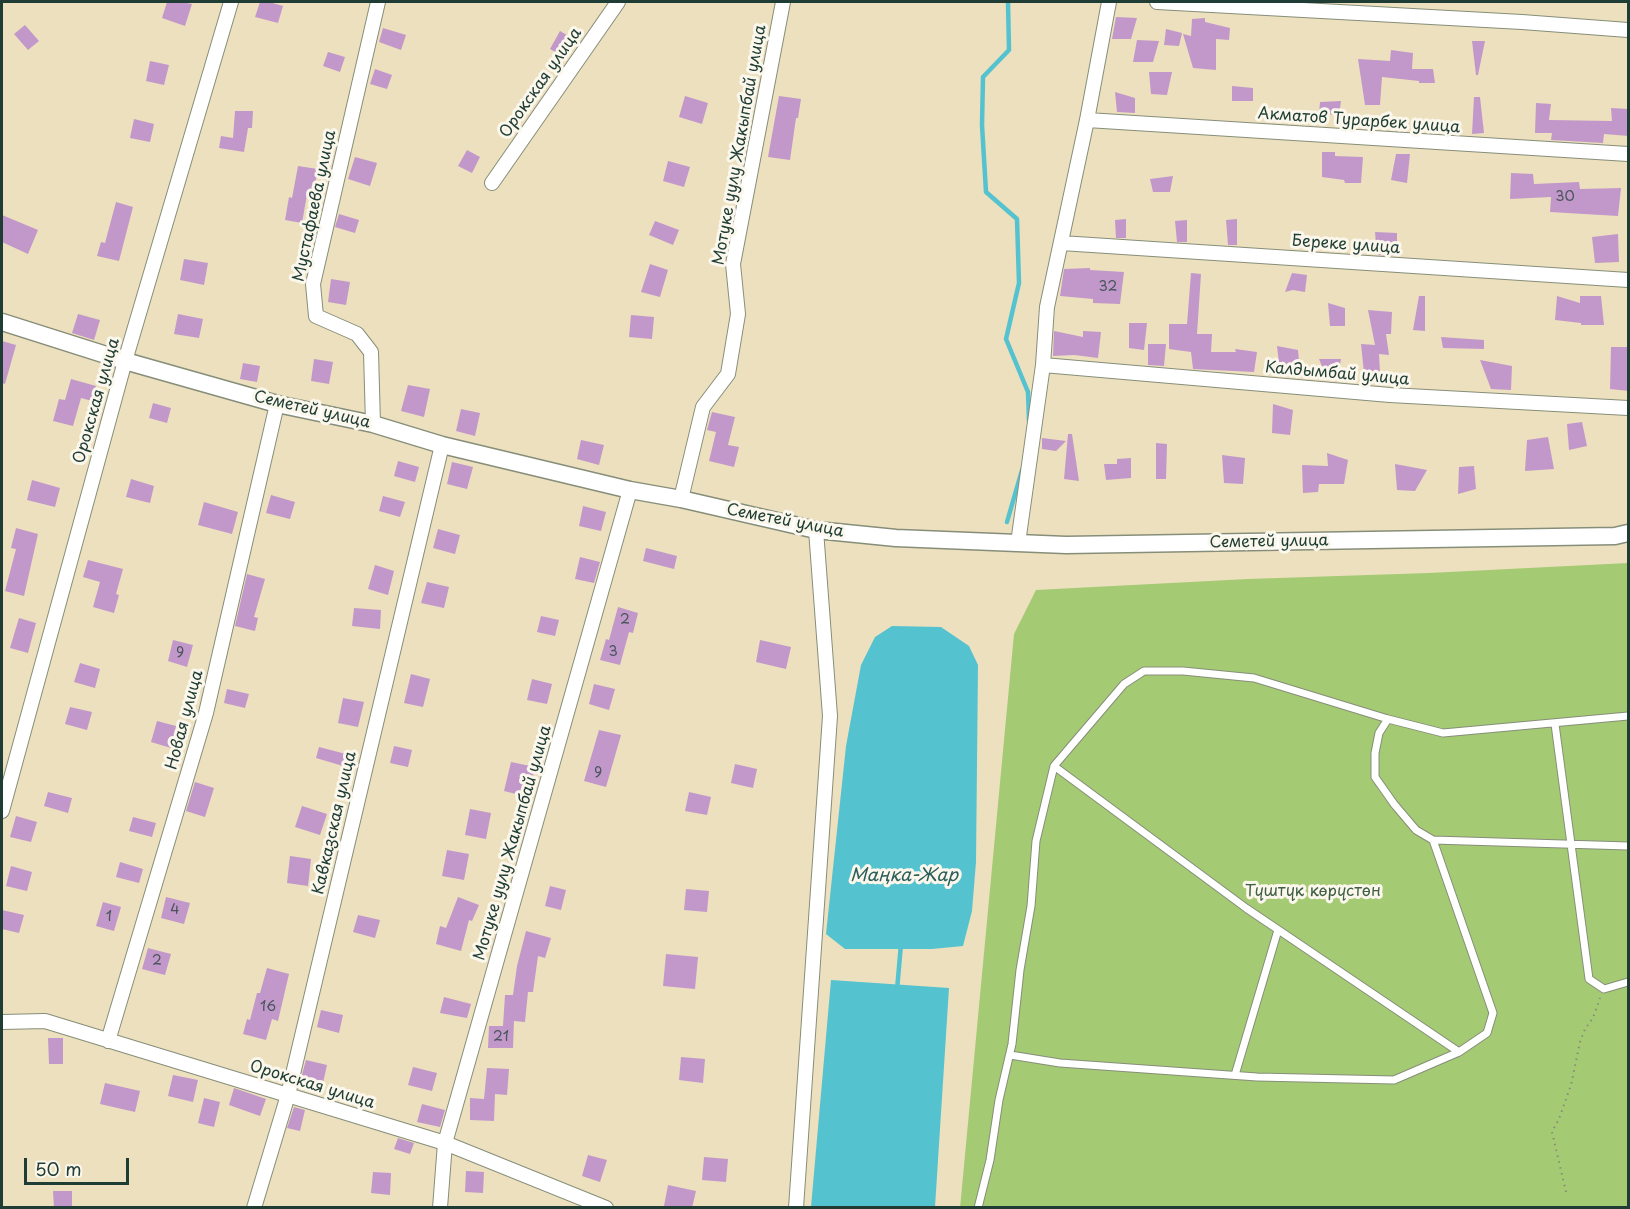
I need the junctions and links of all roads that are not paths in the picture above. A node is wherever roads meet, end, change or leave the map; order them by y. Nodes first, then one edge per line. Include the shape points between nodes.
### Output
1 (231, 2) edge
2 (378, 2) edge
3 (618, 2) edge
4 (783, 2) edge
5 (1109, 2) edge
6 (1157, 2) edge
7 (1629, 30) edge
8 (1088, 120) junction
9 (1629, 154) edge
10 (492, 183) dead end
11 (1061, 243) junction
12 (1629, 280) edge
13 (2, 322) edge
14 (125, 361) junction
15 (1043, 365) junction
16 (277, 404) junction
17 (1629, 408) edge
18 (373, 424) junction
19 (442, 445) junction
20 (630, 490) junction
21 (681, 499) junction
22 (816, 530) junction
23 (1629, 533) edge
24 (1018, 543) junction
25 (1629, 716) edge
26 (1388, 719) junction
27 (1555, 724) junction
28 (1054, 766) junction
29 (2, 811) edge
30 (1433, 840) junction
31 (1572, 845) junction
32 (1629, 846) edge
33 (1278, 930) junction
34 (1629, 982) edge
35 (2, 1022) edge
36 (108, 1041) junction
37 (1459, 1052) junction
38 (1010, 1055) junction
39 (1235, 1075) junction
40 (288, 1095) junction
41 (445, 1143) junction
42 (254, 1208) edge
43 (440, 1208) edge
44 (606, 1208) edge
45 (796, 1208) edge
46 (978, 1208) edge

1 - 14 street, Орокская улица
2 - 18 street, Мустафаева улица via 313,284 315,316 357,334 371,352
3 - 10 street, Орокская улица
4 - 21 street, Мотуке уулу Жакыпбай улица via 733,264 738,314 728,374 703,408
5 - 8 street
6 - 7 street
8 - 9 street, Акматов Турарбек улица
8 - 11 street
11 - 12 street, Береке улица
11 - 15 street via 1047,306
13 - 14 street, Семетей улица
14 - 16 street, Семетей улица
14 - 29 street, Орокская улица
15 - 17 street, Калдымбай улица via 1390,395
15 - 24 street
16 - 18 street, Семетей улица
16 - 36 street, Новая улица via 206,714
18 - 19 street, Семетей улица
19 - 20 street, Семетей улица
19 - 40 street, Кавказская улица
20 - 21 street, Семетей улица
20 - 41 street, Мотуке уулу Жакыпбай улица
21 - 22 street, Семетей улица
22 - 24 street, Семетей улица
22 - 45 street via 830,716
23 - 24 street, Семетей улица via 1102,545
25 - 27 lane
26 - 27 lane via 1443,733
26 - 28 lane via 1254,678 1144,671 1124,684
26 - 30 lane via 1379,733 1375,777 1416,830
27 - 31 lane
28 - 33 lane
28 - 38 lane via 1036,841
30 - 31 lane
30 - 37 lane via 1493,1013 1487,1033
31 - 32 lane
31 - 34 lane via 1589,979 1604,989
33 - 37 lane
33 - 39 lane
35 - 36 street, Орокская улица via 45,1021
36 - 40 street, Орокская улица
37 - 39 lane via 1394,1080
38 - 39 lane via 1060,1063
38 - 46 lane
40 - 41 street, Орокская улица
40 - 42 street, Кавказская улица
41 - 43 street, Мотуке уулу Жакыпбай улица
41 - 44 street, Орокская улица

